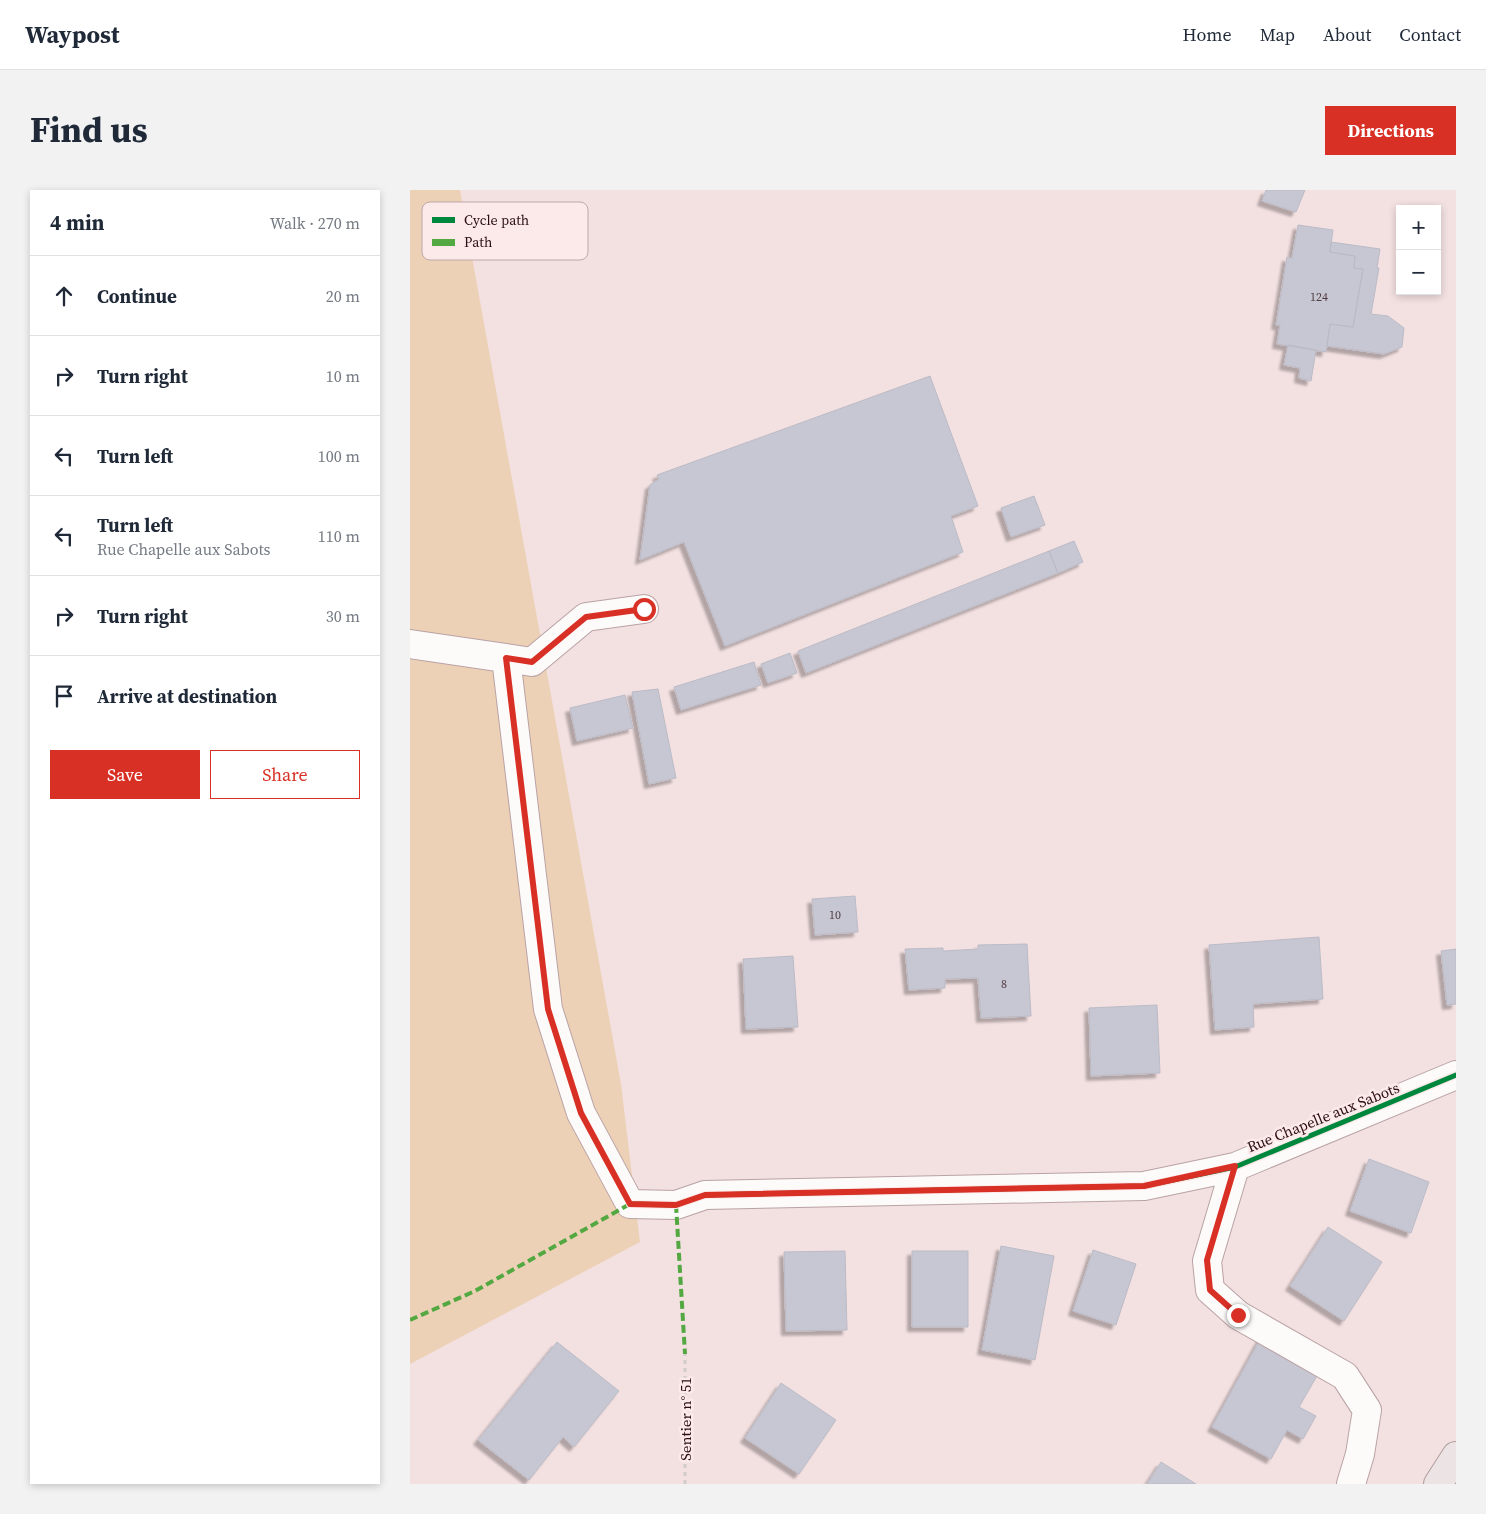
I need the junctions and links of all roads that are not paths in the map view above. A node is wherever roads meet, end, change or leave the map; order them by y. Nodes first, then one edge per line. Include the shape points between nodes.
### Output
1 (644, 609) dead end
2 (410, 644) edge
3 (506, 658) junction
4 (1456, 1076) edge
5 (1235, 1166) junction
6 (1456, 1456) edge
7 (1350, 1484) edge
8 (1438, 1484) edge

1 - 3 street via 586,617 532,662
2 - 3 street
3 - 5 street, Rue Chapelle aux Sabots via 548,1009 581,1113 630,1204 676,1205 705,1195 1144,1186
4 - 5 street, Rue Chapelle aux Sabots
5 - 7 street via 1207,1260 1210,1290 1238,1315 1345,1376 1367,1410 1360,1454
6 - 8 main road

